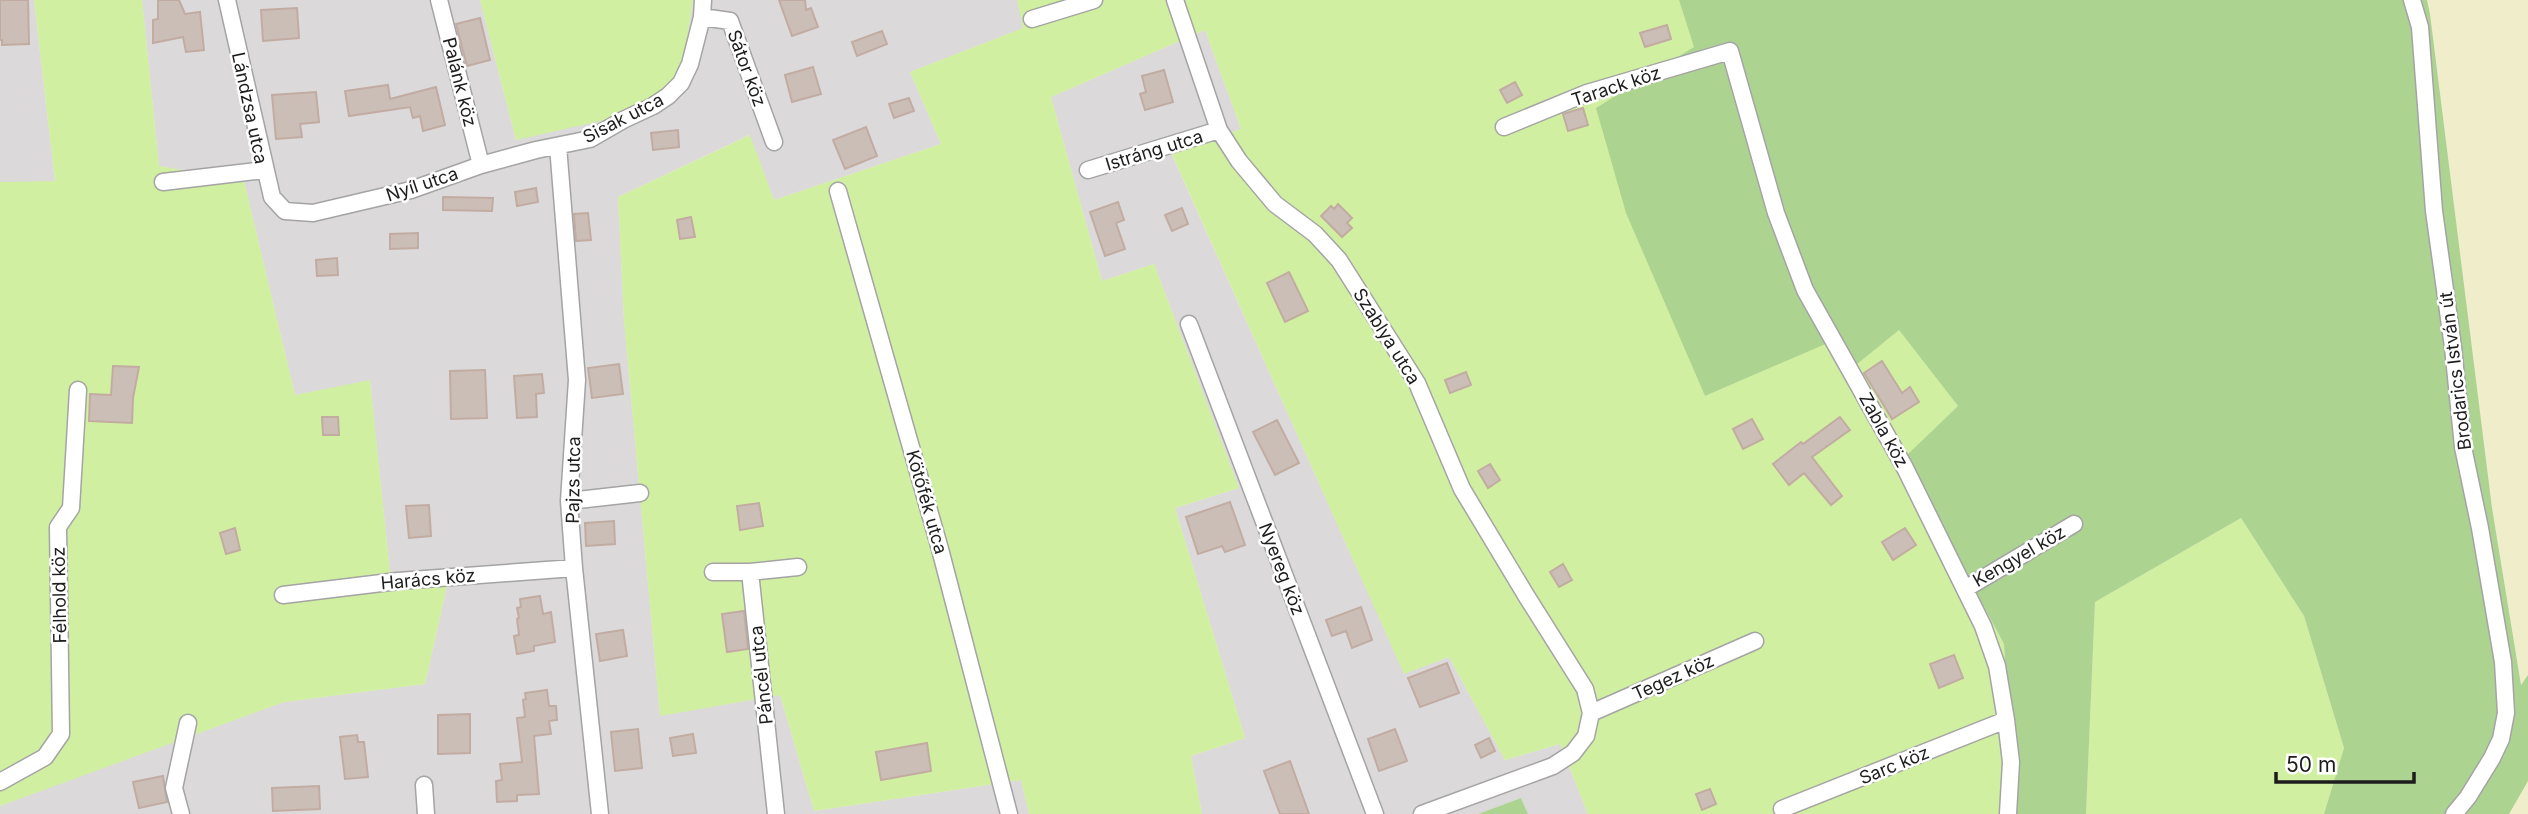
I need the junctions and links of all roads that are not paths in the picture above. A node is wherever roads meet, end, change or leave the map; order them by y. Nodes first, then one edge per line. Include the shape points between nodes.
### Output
1 (227, 0) edge
2 (439, 0) edge
3 (703, 0) edge
4 (1094, 0) edge
5 (1175, 0) edge
6 (2412, 0) edge
7 (702, 17) junction
8 (1032, 19) dead end
9 (1730, 51) joint
10 (1504, 127) dead end
11 (1219, 130) junction
12 (774, 142) dead end
13 (558, 146) junction
14 (481, 164) junction
15 (264, 170) junction
16 (1088, 170) dead end
17 (163, 182) dead end
18 (838, 191) dead end
19 (285, 211) joint
20 (1189, 324) dead end
21 (78, 390) dead end
22 (640, 493) dead end
23 (569, 501) junction
24 (2074, 524) dead end
25 (797, 567) dead end
26 (574, 569) junction
27 (713, 572) dead end
28 (750, 572) junction
29 (1965, 589) junction
30 (283, 595) dead end
31 (1755, 641) dead end
32 (1591, 713) junction
33 (2006, 720) junction
34 (188, 723) dead end
35 (0, 782) edge
36 (424, 785) dead end
37 (1783, 809) dead end
38 (181, 814) edge
39 (426, 814) edge
40 (600, 814) edge
41 (776, 814) edge
42 (1009, 814) edge
43 (1375, 814) edge
44 (1422, 814) edge
45 (2008, 814) edge
46 (2454, 814) edge

1 - 15 street, Lándzsa utca
2 - 14 street, Palánk köz
3 - 7 street, Sisak utca
4 - 8 street
5 - 11 street, Szablya utca
6 - 46 street, Brodarics István út via 2420,27 2434,211 2463,447 2503,662 2506,713 2501,739 2482,776
7 - 12 street, Sátor köz via 730,21
7 - 13 street, Sisak utca via 690,64 668,96 590,139
9 - 10 street, Tarack köz via 1587,93
9 - 29 street, Zabla köz via 1776,214 1805,290 1905,468
11 - 16 street, Istráng utca
11 - 32 street, Szablya utca via 1275,204 1315,234 1339,260 1417,383 1462,489 1585,689
13 - 14 street, Nyíl utca
13 - 23 street, Pajzs utca via 577,380
14 - 19 street, Nyíl utca via 399,193 313,213
15 - 17 street
15 - 19 street, Lándzsa utca via 272,197
18 - 42 street, Kötőfék utca via 940,548
20 - 43 street, Nyereg köz
21 - 35 street, Félhold köz via 71,508 58,527 61,734 45,757
22 - 23 street
23 - 26 street, Pajzs utca
24 - 29 street, Kengyel köz
25 - 28 street
26 - 30 street, Harács köz via 398,581
26 - 40 street, Pajzs utca
27 - 28 street
28 - 41 street, Páncél utca
29 - 33 street, Zabla köz via 1997,666
31 - 32 street, Tegez köz
32 - 44 street via 1586,736 1573,753 1553,766
33 - 37 street, Sarc köz
33 - 45 street, Zabla köz via 2011,762
34 - 38 street via 174,788
36 - 39 street

